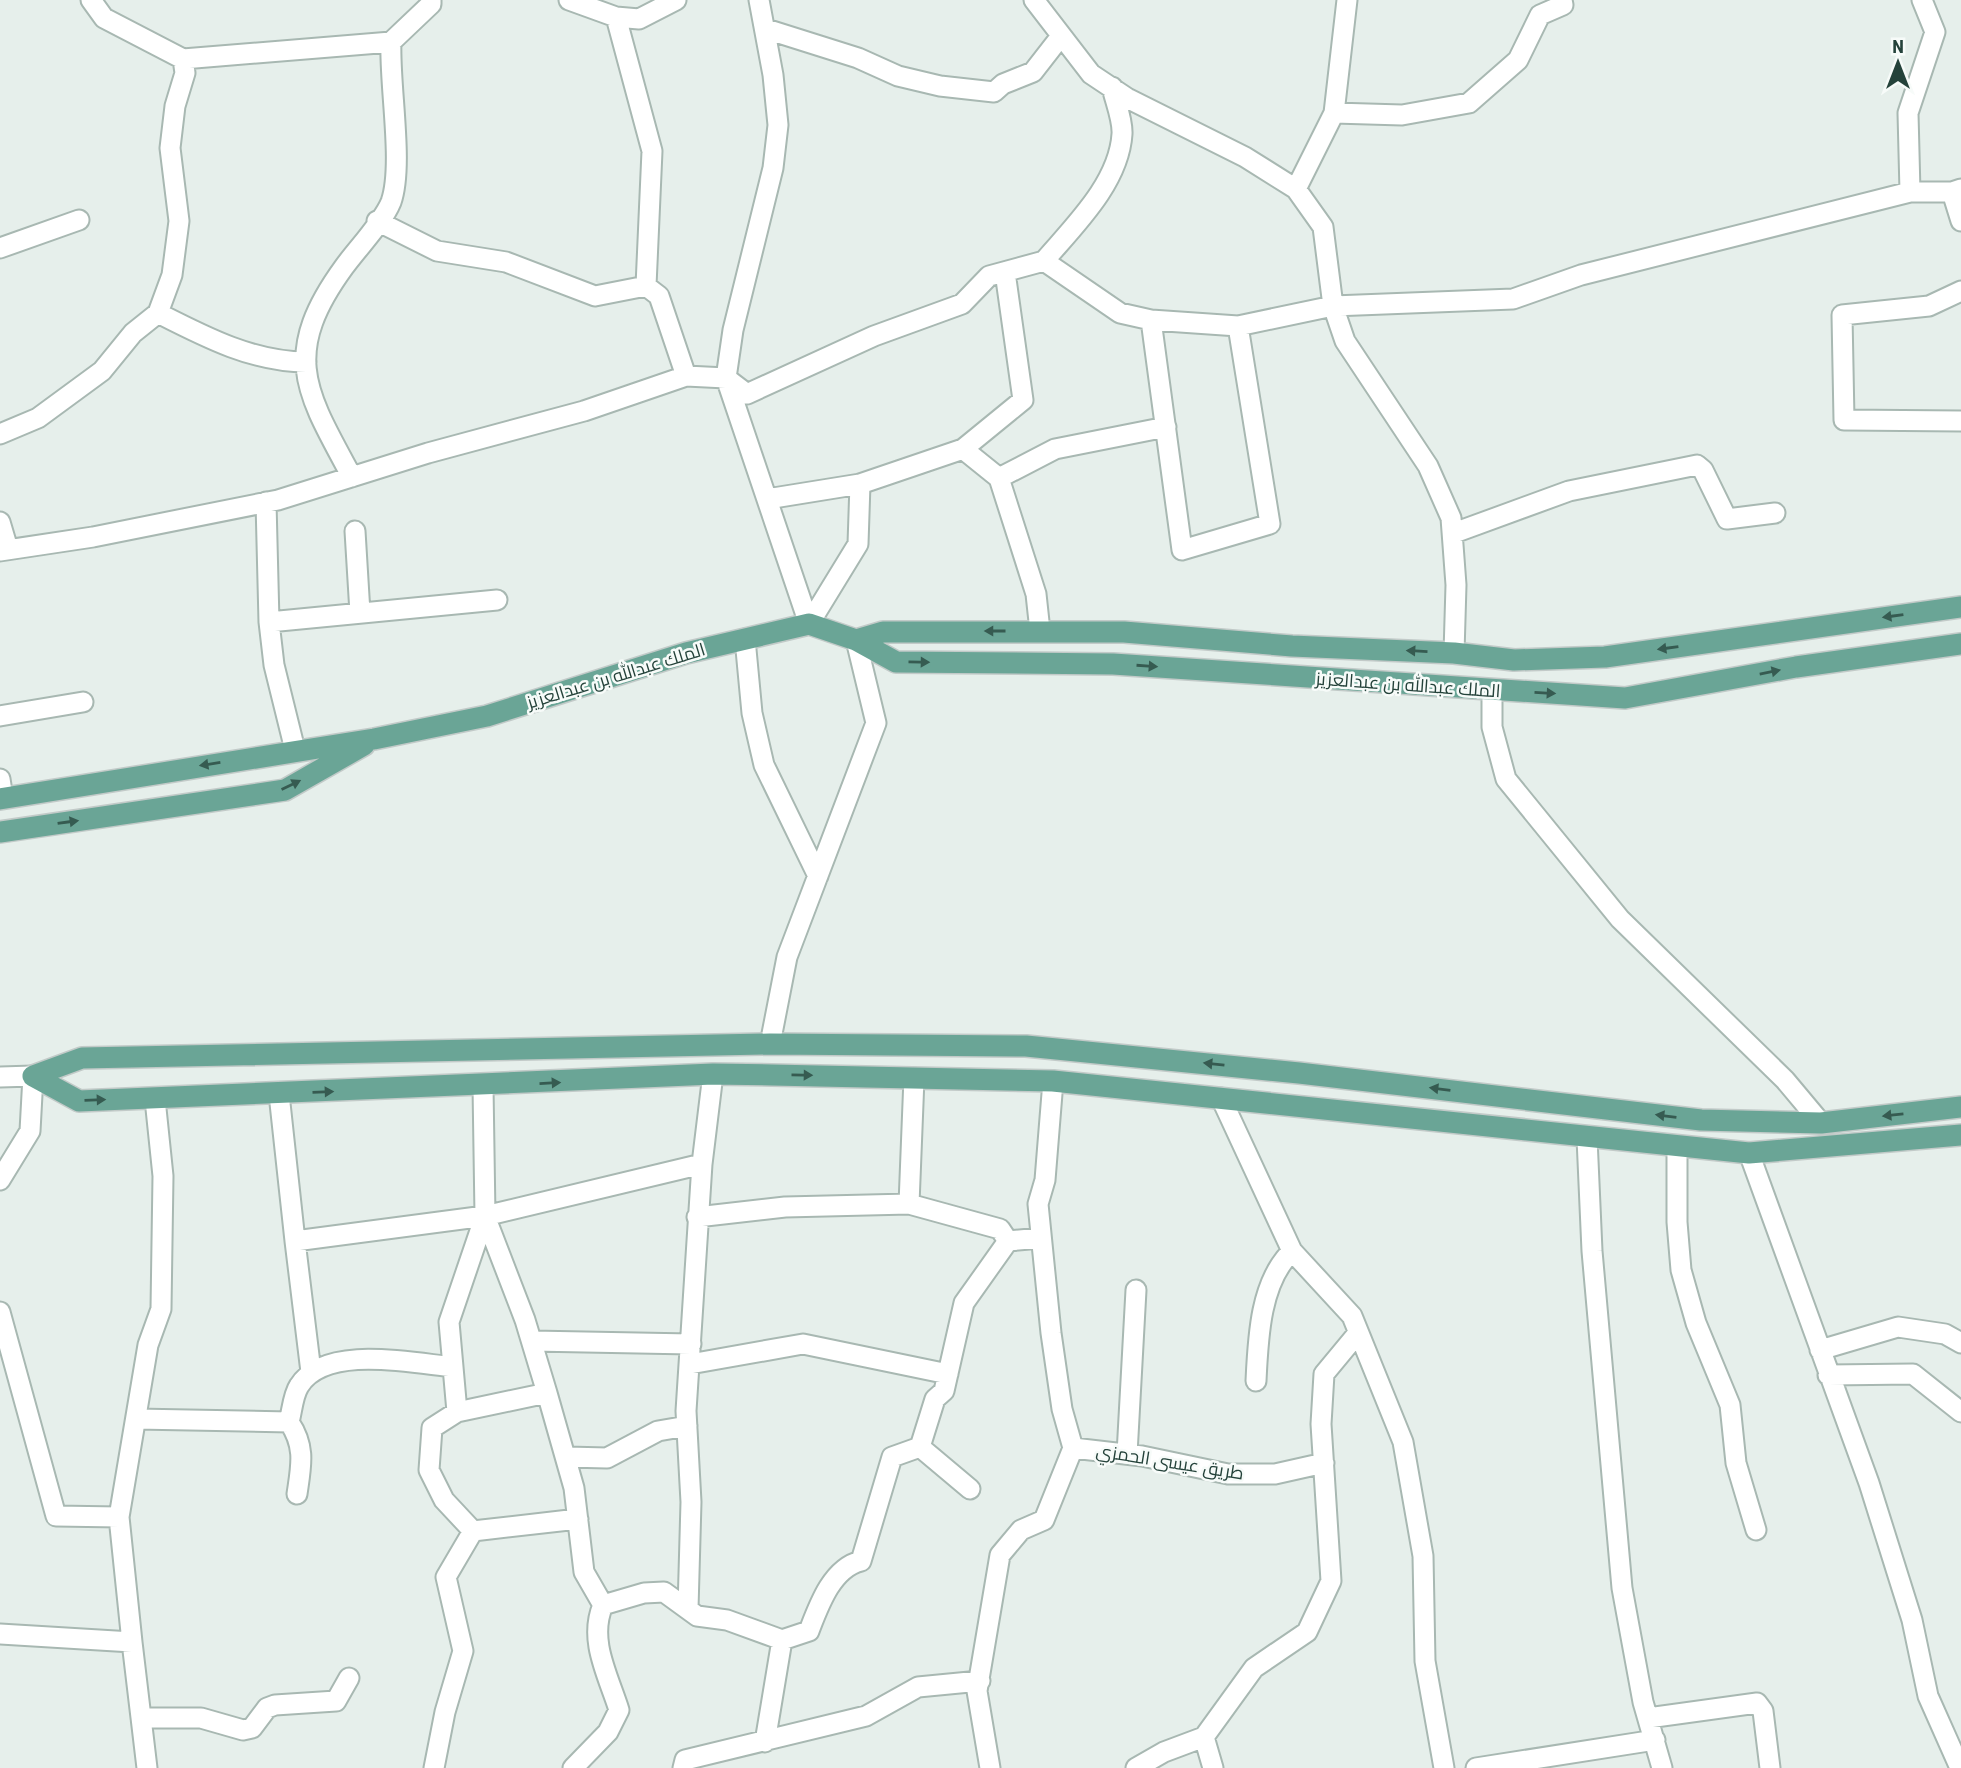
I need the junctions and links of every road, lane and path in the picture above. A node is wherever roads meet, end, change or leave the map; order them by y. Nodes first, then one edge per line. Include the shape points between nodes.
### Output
1 (91, 0) edge
2 (431, 0) edge
3 (569, 0) edge
4 (676, 0) edge
5 (759, 0) edge
6 (1034, 0) edge
7 (1347, 0) edge
8 (1562, 0) edge
9 (1923, 0) edge
10 (616, 17) junction
11 (766, 29) junction
12 (1061, 36) junction
13 (391, 42) junction
14 (183, 59) junction
15 (1112, 87) junction
16 (1334, 113) junction
17 (1296, 189) junction
18 (1956, 191) edge
19 (1910, 192) junction
20 (79, 220) dead end
21 (377, 221) junction
22 (1961, 221) edge
23 (0, 248) edge
24 (1044, 261) junction
25 (1005, 272) junction
26 (646, 286) junction
27 (1961, 291) edge
28 (1333, 306) junction
29 (158, 313) junction
30 (1151, 320) junction
31 (1238, 326) junction
32 (306, 362) junction
33 (686, 376) junction
34 (726, 378) junction
35 (1961, 421) edge
36 (1166, 427) junction
37 (0, 434) edge
38 (963, 449) junction
39 (352, 477) junction
40 (999, 478) junction
41 (860, 484) junction
42 (767, 499) junction
43 (266, 502) junction
44 (1774, 513) dead end
45 (0, 522) edge
46 (355, 531) dead end
47 (1454, 533) junction
48 (4, 550) edge
49 (497, 600) dead end
50 (1961, 607) edge
51 (360, 613) junction
52 (269, 622) junction
53 (809, 624) junction
54 (1040, 631) junction
55 (745, 639) junction
56 (856, 640) junction
57 (1961, 644) edge
58 (1454, 653) junction
59 (1492, 690) junction
60 (83, 702) dead end
61 (0, 716) edge
62 (374, 739) junction
63 (295, 750) junction
64 (1, 792) edge
65 (0, 832) edge
66 (818, 876) junction
67 (770, 1044) junction
68 (713, 1074) junction
69 (772, 1075) junction
70 (33, 1076) junction
71 (0, 1077) edge
72 (914, 1077) junction
73 (1054, 1081) junction
74 (483, 1086) junction
75 (279, 1094) junction
76 (155, 1098) junction
77 (1221, 1098) junction
78 (1961, 1107) edge
79 (1821, 1123) junction
80 (1961, 1135) edge
81 (1587, 1138) junction
82 (1677, 1147) junction
83 (1826, 1149) junction
84 (1748, 1153) junction
85 (702, 1164) junction
86 (0, 1180) edge
87 (909, 1203) junction
88 (485, 1216) junction
89 (697, 1217) junction
90 (1041, 1238) junction
91 (295, 1241) junction
92 (1008, 1241) junction
93 (1292, 1251) junction
94 (1136, 1290) dead end
95 (0, 1312) edge
96 (1358, 1333) junction
97 (532, 1341) junction
98 (1961, 1343) edge
99 (1820, 1350) junction
100 (690, 1354) junction
101 (453, 1367) junction
102 (311, 1372) junction
103 (948, 1374) junction
104 (1828, 1375) junction
105 (1256, 1381) dead end
106 (547, 1394) junction
107 (457, 1412) junction
108 (1961, 1412) edge
109 (136, 1419) junction
110 (289, 1422) junction
111 (687, 1426) junction
112 (920, 1447) junction
113 (1073, 1448) junction
114 (1127, 1454) junction
115 (567, 1457) junction
116 (1324, 1463) junction
117 (970, 1489) dead end
118 (297, 1494) dead end
119 (119, 1517) junction
120 (578, 1519) junction
121 (1756, 1530) dead end
122 (473, 1531) junction
123 (603, 1605) junction
124 (688, 1609) junction
125 (0, 1634) edge
126 (782, 1640) junction
127 (132, 1643) junction
128 (349, 1678) dead end
129 (980, 1681) junction
130 (141, 1718) junction
131 (1647, 1718) junction
132 (1203, 1737) junction
133 (1655, 1741) junction
134 (765, 1742) junction
135 (1960, 1764) edge
136 (147, 1768) edge
137 (434, 1768) edge
138 (573, 1768) edge
139 (683, 1768) edge
140 (990, 1768) edge
141 (1136, 1768) edge
142 (1213, 1768) edge
143 (1444, 1768) edge
144 (1476, 1768) edge
145 (1662, 1768) edge
146 (1770, 1768) edge

1 - 14 street via 104,18
2 - 13 street
3 - 10 street
4 - 10 street via 639,19
5 - 11 street
6 - 12 street
7 - 16 street
8 - 16 street via 1563,5 1539,15 1518,60 1469,103 1402,115
9 - 19 street via 1935,32 1908,113
10 - 26 street via 652,151
11 - 12 street via 858,58 898,76 994,92 1033,72
11 - 34 street via 778,125 773,168 733,330
12 - 15 street via 1091,74
13 - 14 street
13 - 21 street via 396,177 390,203
14 - 29 street via 185,73 174,106 170,148 179,221 172,275
15 - 17 street
15 - 24 street via 1122,133 1112,169 1083,215
16 - 17 street
17 - 28 street via 1323,227
18 - 19 street
18 - 22 street
19 - 28 street via 1580,275 1513,299
20 - 23 street
21 - 26 street via 437,251 506,262 595,296
21 - 32 street via 332,283 306,345
24 - 25 street
24 - 30 street via 1120,313
25 - 34 street via 989,276 962,304 874,336 747,394
25 - 38 street via 1023,400
26 - 33 street via 659,296
27 - 35 street via 1929,306 1842,315 1844,420
28 - 31 street
28 - 47 street via 1346,341 1428,466
29 - 32 street via 203,336 275,362
29 - 37 street via 133,333 102,371 38,418
30 - 31 street
30 - 36 street
31 - 36 street via 1270,524 1182,550
32 - 39 street via 312,402
33 - 34 street
33 - 39 street via 584,411
34 - 42 street
36 - 40 street via 1055,449
38 - 40 street
38 - 41 street
39 - 43 street
40 - 54 street via 1036,594
41 - 42 street
41 - 53 street via 858,544
42 - 53 street
43 - 48 street
43 - 52 street
44 - 47 street via 1727,519 1697,465 1569,491
45 - 48 street
46 - 51 street
47 - 58 street
49 - 51 street
50 -> 58 main road, الملك عبدالله بن عبدالعزيز via 1605,657 1514,660
51 - 52 street
52 - 63 street via 274,665
53 - 55 main road, الملك عبدالله بن عبدالعزيز
53 - 56 main road, الملك عبدالله بن عبدالعزيز
54 -> 56 main road, الملك عبدالله بن عبدالعزيز via 883,632
58 -> 54 main road, الملك عبدالله بن عبدالعزيز
55 - 62 main road, الملك عبدالله بن عبدالعزيز via 576,685 487,716
55 - 66 street via 752,713 764,765
56 -> 59 main road, الملك عبدالله بن عبدالعزيز via 896,662 1112,664
56 - 66 street via 876,723
59 -> 57 main road, الملك عبدالله بن عبدالعزيز via 1625,698
59 - 79 street via 1492,727 1506,779 1620,919 1785,1080
60 - 61 street
62 - 63 main road, الملك عبدالله بن عبدالعزيز
65 -> 62 main road, الملك عبدالله بن عبدالعزيز via 285,790
63 -> 64 main road, الملك عبدالله بن عبدالعزيز
66 - 67 street via 787,957
67 - 69 main road
67 - 70 main road via 82,1058
79 -> 67 main road via 1700,1119 1026,1046
68 - 69 main road
74 -> 68 main road
68 - 85 street
69 -> 72 main road
70 - 71 street
70 -> 76 main road via 79,1101
70 - 86 street via 30,1131
72 - 73 main road
72 - 87 street
73 - 77 main road
73 - 90 street via 1045,1180 1038,1204
75 -> 74 main road
74 - 88 street
75 - 76 main road
75 - 91 street
76 - 109 street via 163,1176 161,1309 148,1345
77 - 81 main road
77 - 93 street
78 -> 79 main road
79 - 83 main road
80 - 83 main road
81 - 82 main road
81 - 131 street via 1616,1524 1631,1648
82 - 84 main road
82 - 121 street via 1681,1270 1696,1323 1730,1405 1736,1463
83 - 84 main road
84 - 99 street
85 - 88 street
85 - 89 street
87 - 89 street via 785,1207
87 - 92 street via 1000,1229
88 - 91 street
88 - 97 street
88 - 101 street via 449,1322
89 - 100 street
90 - 92 street
90 - 113 street via 1062,1409
91 - 102 street
92 - 103 street via 964,1303
93 - 96 street via 1352,1316
93 - 105 street via 1277,1265 1258,1335
94 - 114 street
95 - 119 street via 56,1516
96 - 116 street via 1324,1374
96 - 143 street via 1404,1442 1416,1499 1423,1556 1425,1661
97 - 100 street
97 - 106 street
98 - 99 street via 1945,1334 1898,1326
99 - 104 street
100 - 103 street via 803,1345
100 - 111 street
101 - 102 street via 369,1359 336,1362
101 - 107 street
102 - 110 street via 298,1387
103 - 112 street
104 - 108 street via 1913,1374
104 - 135 street via 1912,1620 1928,1696
106 - 107 street
106 - 115 street
107 - 122 street via 432,1428 429,1470 444,1500
109 - 110 street
109 - 119 street
110 - 118 street via 303,1452
111 - 115 street via 658,1431 607,1458
111 - 124 street via 691,1502
112 - 117 street
112 - 126 street via 892,1457 861,1561 849,1564 823,1595 809,1631
113 - 114 street, طريق عيسى الحمزي
113 - 129 street, طريق عيسى الحمزي via 1044,1520 1021,1530 1000,1555
114 - 116 street, طريق عيسى الحمزي via 1228,1474 1275,1474
115 - 120 street
116 - 132 street via 1331,1581 1307,1632 1254,1668
119 - 127 street
120 - 122 street
120 - 123 street via 584,1572
122 - 137 street via 446,1577 463,1651
123 - 124 street via 664,1592
123 - 138 street via 596,1622 598,1650 619,1710 608,1732
124 - 126 street via 697,1616 726,1620
125 - 127 street
126 - 134 street
127 - 130 street
128 - 130 street via 336,1701 275,1704 252,1728 243,1730 201,1718
129 - 134 street via 918,1687 866,1716
129 - 140 street, طريق عيسى الحمزي via 977,1692
130 - 136 street
131 - 133 street
131 - 146 street via 1757,1703 1763,1711
132 - 141 street
132 - 142 street
133 - 144 street
133 - 145 street
134 - 139 street via 685,1760

